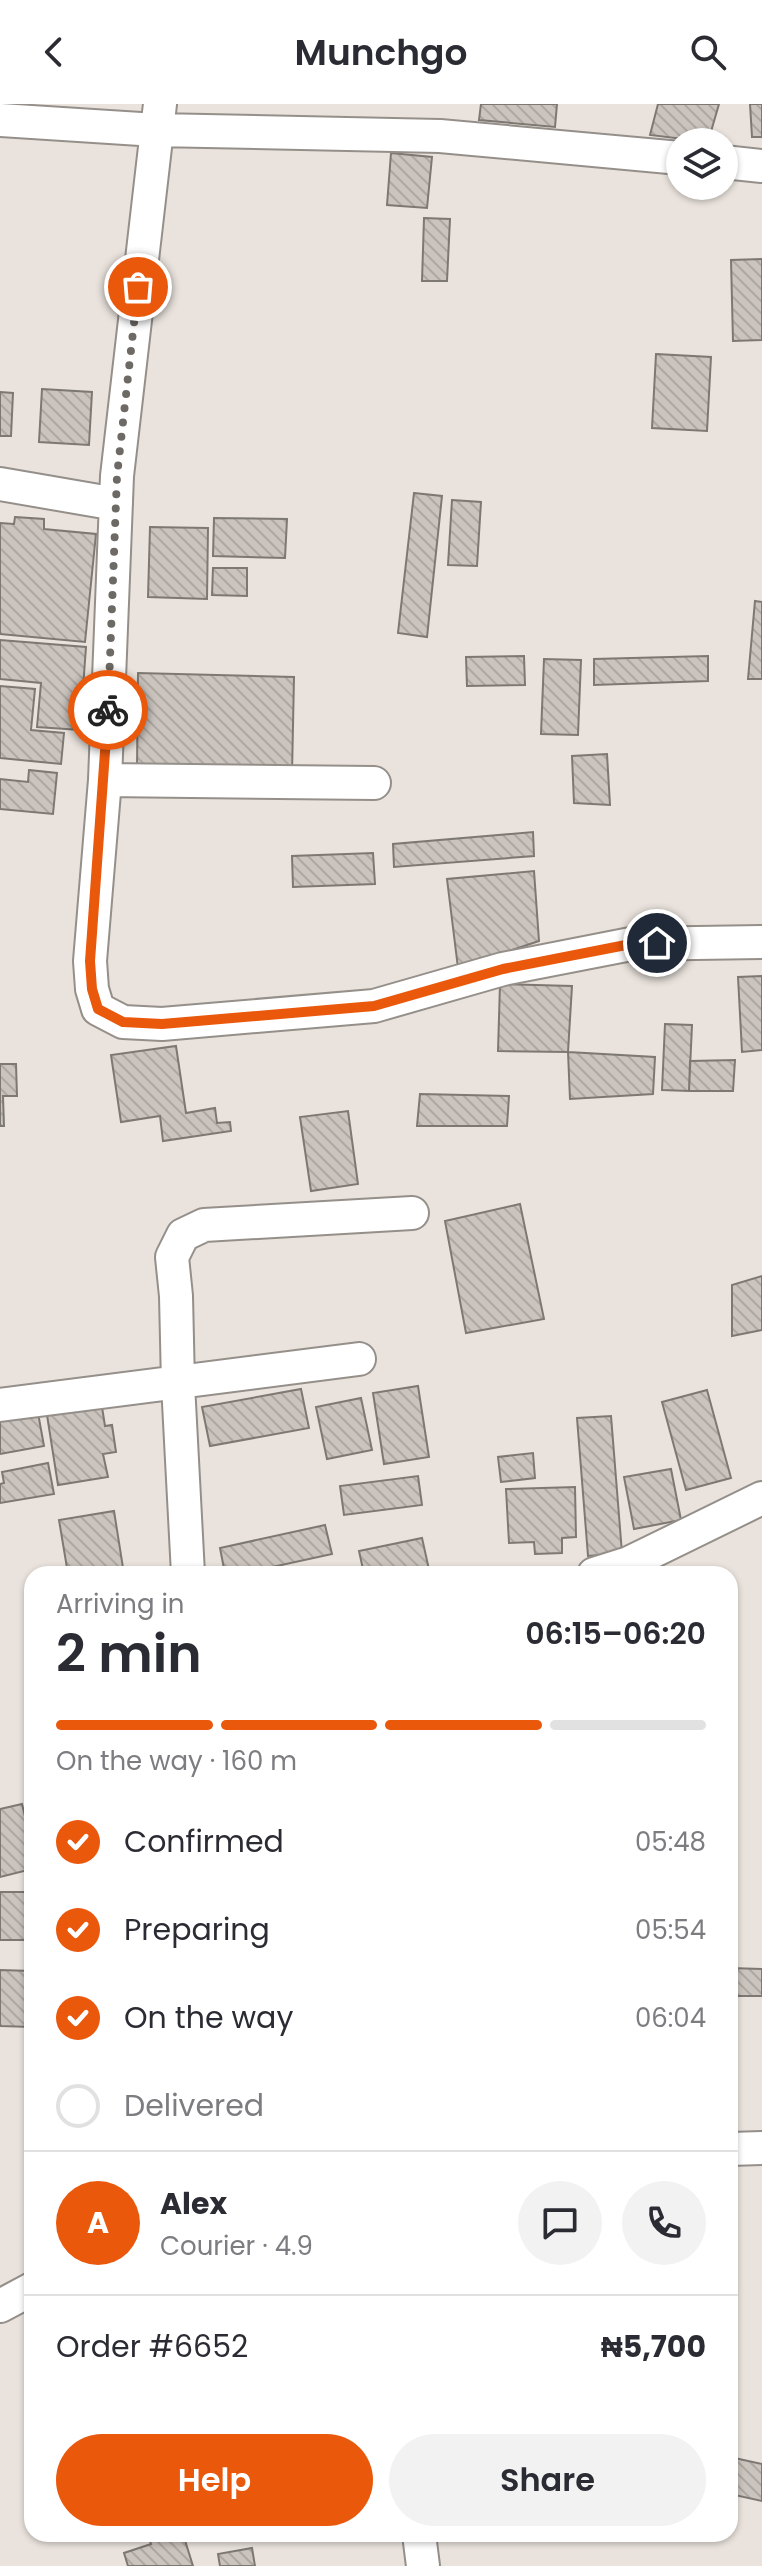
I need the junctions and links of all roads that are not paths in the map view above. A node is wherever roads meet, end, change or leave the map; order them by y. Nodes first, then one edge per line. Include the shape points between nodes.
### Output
1 (158, 117) edge
2 (0, 120) edge
3 (666, 157) edge
4 (738, 163) edge
5 (762, 166) edge
6 (0, 484) edge
7 (116, 504) junction
8 (105, 780) junction
9 (374, 783) dead end
10 (762, 942) edge
11 (412, 1213) dead end
12 (359, 1359) dead end
13 (178, 1384) junction
14 (0, 1405) edge
15 (762, 1498) edge
16 (188, 1566) edge
17 (619, 1566) edge
18 (762, 2148) edge
19 (738, 2149) edge
20 (24, 2293) edge
21 (0, 2306) edge
22 (420, 2542) edge
23 (423, 2566) edge

1 - 2 street
1 - 3 street
1 - 7 street
4 - 5 street
6 - 7 street
7 - 8 street
8 - 9 street
8 - 10 street via 92,989 98,1009 123,1022 162,1024 374,1006 503,969 631,944
11 - 13 street via 204,1225 183,1235 172,1257
12 - 13 street
13 - 14 street
13 - 16 street
15 - 17 street
18 - 19 street
20 - 21 street
22 - 23 street

